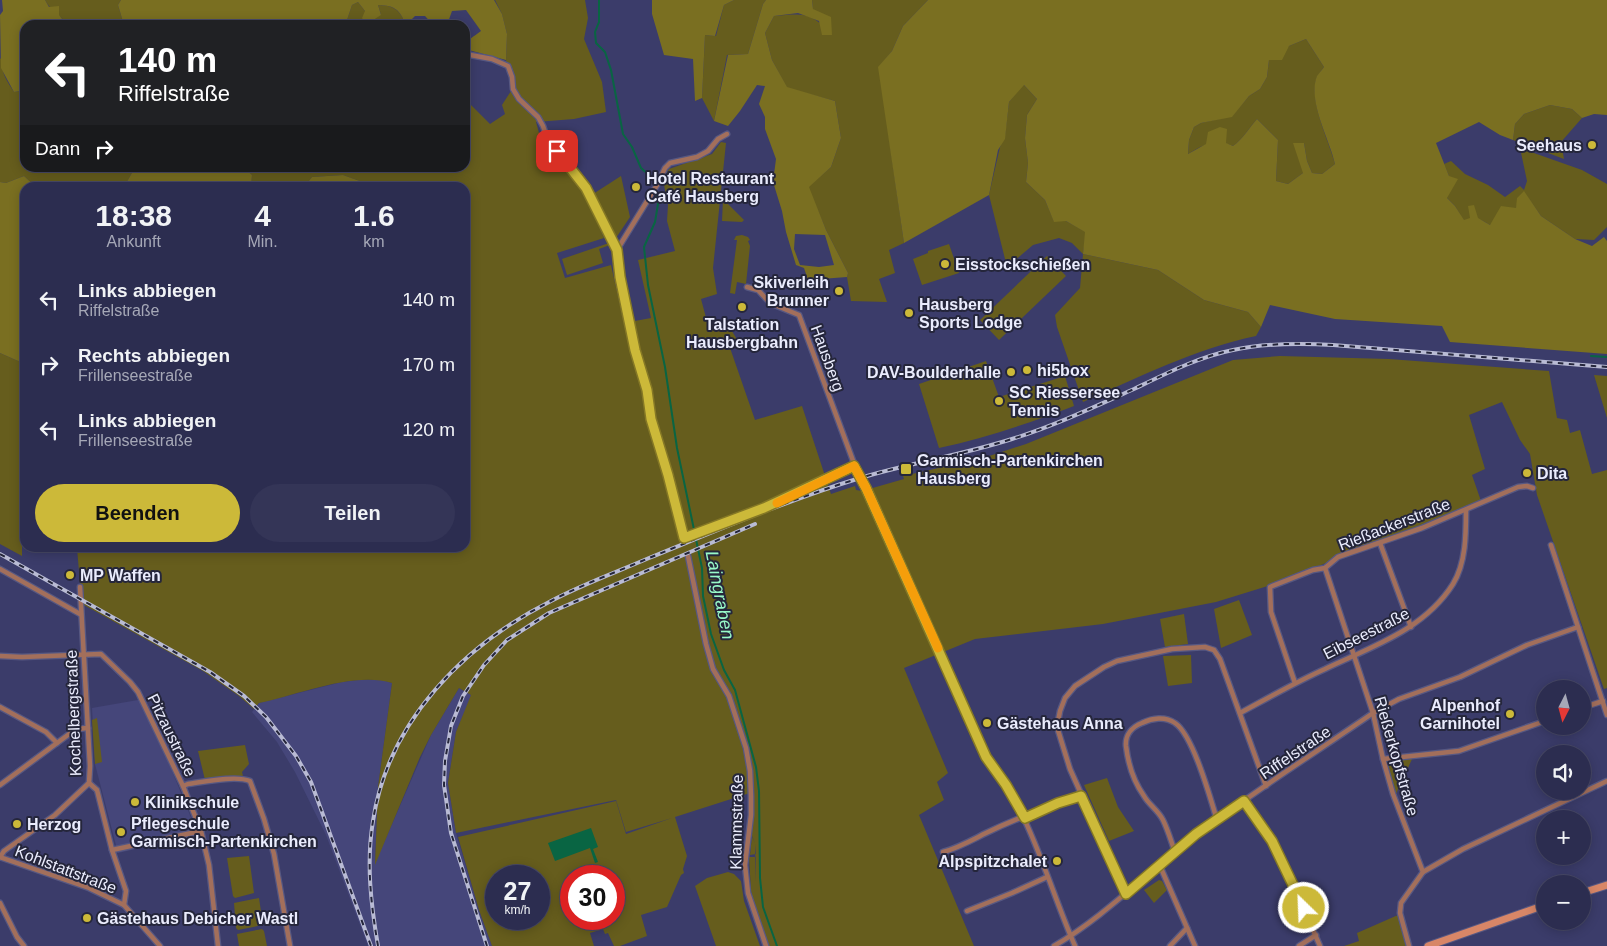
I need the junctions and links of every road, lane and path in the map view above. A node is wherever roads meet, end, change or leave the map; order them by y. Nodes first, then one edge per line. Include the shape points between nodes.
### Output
1 (470, 55) edge
2 (728, 134) dead end
3 (617, 250) junction
4 (747, 287) dead end
5 (854, 466) junction
6 (1533, 488) dead end
7 (1466, 510) junction
8 (1380, 544) junction
9 (1551, 545) dead end
10 (688, 556) dead end
11 (1325, 568) junction
12 (0, 569) edge
13 (80, 587) dead end
14 (80, 614) junction
15 (1411, 627) junction
16 (1578, 627) junction
17 (84, 655) junction
18 (1353, 655) junction
19 (0, 656) edge
20 (1295, 683) junction
21 (1603, 701) junction
22 (1591, 705) edge
23 (0, 707) edge
24 (1240, 713) junction
25 (1373, 713) junction
26 (1607, 715) edge
27 (1536, 724) edge
28 (88, 728) junction
29 (57, 744) junction
30 (1383, 759) junction
31 (1607, 782) edge
32 (88, 783) junction
33 (0, 785) edge
34 (183, 786) junction
35 (1266, 786) junction
36 (1081, 796) junction
37 (1244, 801) junction
38 (1025, 818) junction
39 (1216, 820) junction
40 (200, 831) junction
41 (112, 850) junction
42 (943, 852) dead end
43 (1176, 852) junction
44 (0, 857) edge
45 (1160, 866) junction
46 (1423, 872) junction
47 (1047, 877) junction
48 (1607, 885) edge
49 (1591, 890) edge
50 (1126, 894) junction
51 (0, 903) edge
52 (124, 905) junction
53 (1536, 908) edge
54 (967, 911) dead end
55 (1187, 928) junction
56 (1316, 935) junction
57 (1071, 936) junction
58 (24, 946) edge
59 (160, 946) edge
60 (218, 946) edge
61 (290, 946) edge
62 (766, 946) edge
63 (1054, 946) edge
64 (1075, 946) edge
65 (1170, 946) edge
66 (1196, 946) edge
67 (1299, 946) edge
68 (1320, 946) edge
69 (1409, 946) edge
70 (1428, 946) edge

1 - 3 street via 508,66 513,89 538,117 549,143 586,188
2 - 3 street via 718,139 708,151 670,163 665,168
3 - 5 street via 651,419 684,538 764,508
4 - 5 street, Hausberg via 758,290 770,303 799,315
5 - 38 street, Hausberg via 986,757
6 - 7 street, Rießackerstraße via 1518,487
7 - 8 street, Rießackerstraße
7 - 15 street, Eibseestraße via 1464,552 1454,583 1440,601
8 - 11 street, Rießackerstraße via 1338,557
8 - 15 street
9 - 16 street
10 - 62 street, Klammstraße via 713,669 729,696 739,723 750,771 751,815 745,865 748,892
11 - 18 street, Rießerkopfstraße
11 - 20 street, Rießackerstraße via 1270,587 1271,612
12 - 14 street
13 - 14 street, Kochelbergstraße
14 - 17 street, Kochelbergstraße
15 - 18 street, Eibseestraße
16 - 21 street
16 - 25 street, Riffelstraße via 1527,644 1460,677 1399,699
17 - 19 street, Pitzaustraße
17 - 28 street, Kochelbergstraße
17 - 34 street, Pitzaustraße via 101,654 138,692
18 - 20 street, Eibseestraße
18 - 25 street, Rießerkopfstraße
20 - 24 street, Eibseestraße
21 - 22 street
21 - 26 street
23 - 29 street via 46,732
24 - 35 street
24 - 36 street via 1220,659 1214,650 1205,646 1172,649 1104,667 1075,686 1060,711 1057,727
25 - 30 street, Rießerkopfstraße
25 - 35 street, Riffelstraße
27 - 30 street via 1459,751
28 - 29 street via 76,729
28 - 32 street, Kochelbergstraße
29 - 33 street
30 - 46 street, Rießerkopfstraße
31 - 46 street via 1463,849
32 - 41 street via 97,790
32 - 44 street, Kochelbergstraße via 55,815
34 - 40 street, Pitzaustraße
34 - 61 street via 234,779 250,782 274,854
35 - 37 street, Riffelstraße
36 - 38 street
36 - 50 street
37 - 39 street, Riffelstraße
37 - 56 street via 1280,855
38 - 42 street
38 - 47 street, Hausberg
39 - 43 street, Riffelstraße
39 - 43 street via 1194,752 1180,727 1162,718 1150,719 1131,730 1126,745 1131,772 1144,797 1163,819
40 - 41 street
40 - 60 street, Pitzaustraße via 209,865
41 - 52 street via 126,892
43 - 45 street, Riffelstraße
44 - 52 street, Kohlstattstraße via 89,888
45 - 50 street, Riffelstraße
45 - 55 street
46 - 69 street via 1400,903
47 - 54 street
47 - 57 street, Hausberg
48 - 49 main road
50 - 57 street, Riffelstraße
51 - 58 street
52 - 59 street
53 - 70 main road
55 - 65 street
55 - 66 street
56 - 67 street
56 - 68 street
57 - 63 street, Riffelstraße
57 - 64 street, Hausberg

